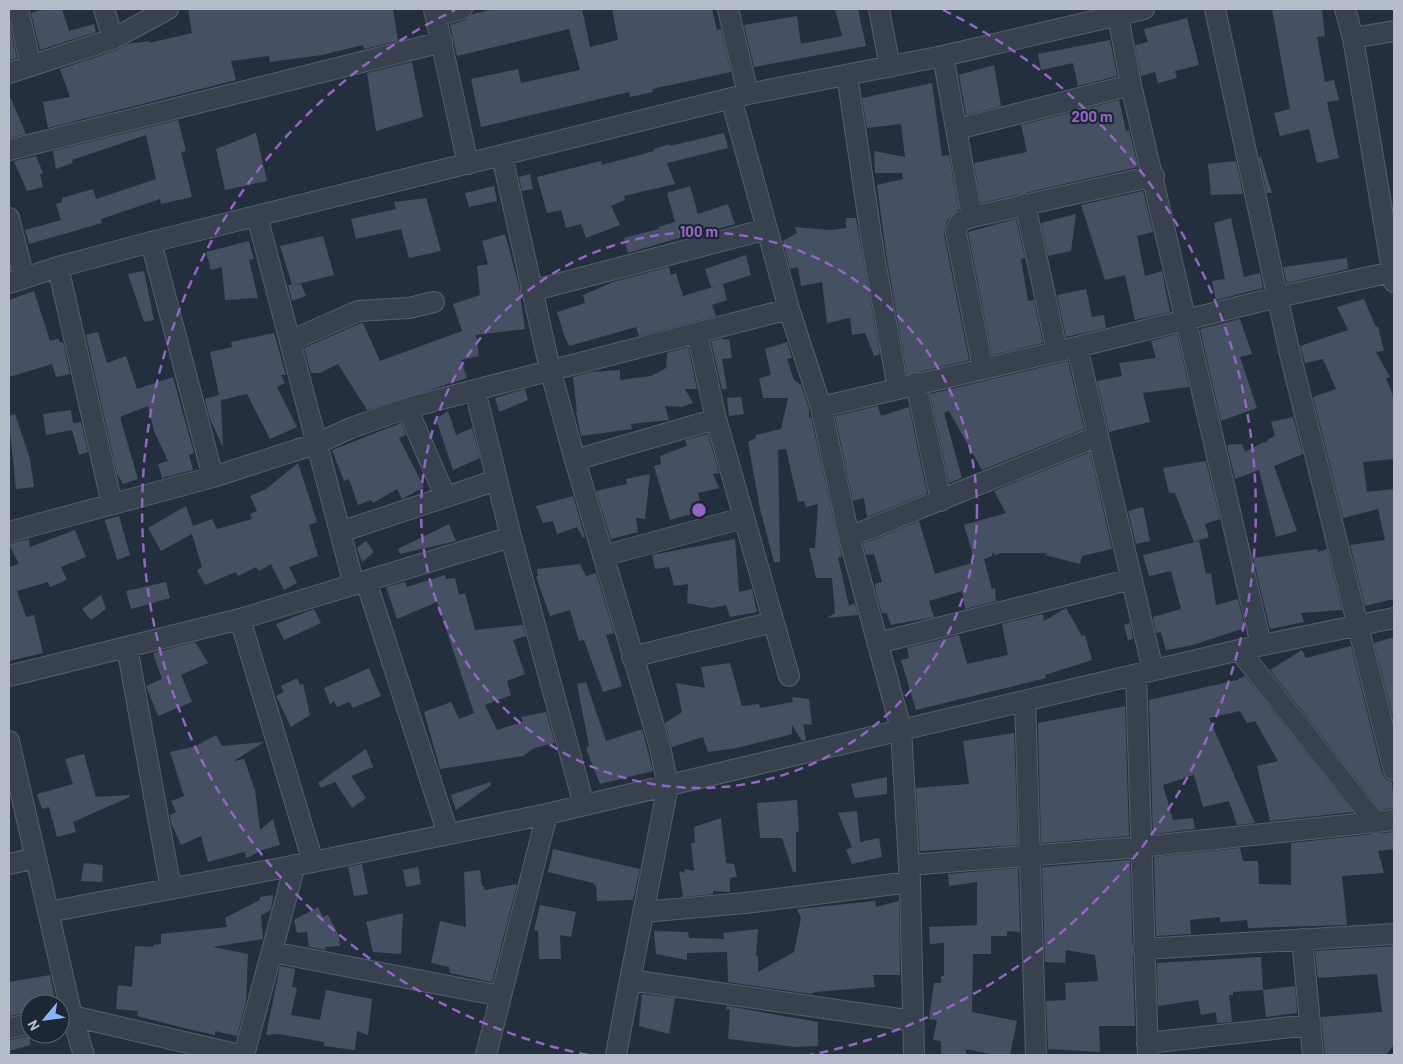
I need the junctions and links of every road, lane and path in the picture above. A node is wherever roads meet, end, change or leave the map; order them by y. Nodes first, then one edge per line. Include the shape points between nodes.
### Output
1 (18, 9) edge
2 (104, 9) edge
3 (168, 9) edge
4 (462, 9) edge
5 (728, 9) edge
6 (879, 9) edge
7 (1144, 9) edge
8 (1215, 9) edge
9 (1345, 9) edge
10 (435, 12) edge
11 (1118, 16) junction
12 (1394, 30) edge
13 (1353, 38) junction
14 (113, 39) junction
15 (442, 42) junction
16 (943, 56) junction
17 (31, 66) junction
18 (890, 67) junction
19 (9, 73) edge
20 (846, 75) junction
21 (1131, 85) junction
22 (740, 96) junction
23 (957, 129) junction
24 (9, 150) edge
25 (502, 156) junction
26 (468, 164) junction
27 (1154, 176) junction
28 (1025, 204) junction
29 (257, 216) junction
30 (972, 217) junction
31 (9, 218) edge
32 (767, 229) junction
33 (151, 242) junction
34 (58, 267) junction
35 (1393, 277) edge
36 (14, 278) edge
37 (532, 291) junction
38 (1278, 296) junction
39 (434, 302) dead end
40 (789, 309) junction
41 (1187, 320) junction
42 (697, 333) junction
43 (290, 341) junction
44 (1067, 349) junction
45 (983, 368) junction
46 (550, 369) junction
47 (907, 386) junction
48 (475, 390) junction
49 (821, 407) junction
50 (407, 408) junction
51 (716, 419) junction
52 (1098, 436) junction
53 (318, 443) junction
54 (574, 460) junction
55 (213, 477) junction
56 (497, 480) junction
57 (445, 496) junction
58 (941, 501) junction
59 (112, 504) junction
60 (743, 518) junction
61 (9, 532) edge
62 (340, 532) junction
63 (511, 537) junction
64 (849, 537) junction
65 (602, 556) junction
66 (1132, 579) junction
67 (360, 583) junction
68 (1394, 618) edge
69 (240, 619) junction
70 (772, 622) junction
71 (1358, 626) junction
72 (878, 643) junction
73 (1261, 645) junction
74 (127, 648) junction
75 (1239, 650) junction
76 (632, 657) junction
77 (1145, 673) junction
78 (9, 676) edge
79 (790, 676) dead end
80 (1025, 701) junction
81 (901, 730) junction
82 (10, 753) edge
83 (1394, 770) edge
84 (668, 786) junction
85 (584, 805) junction
86 (547, 814) junction
87 (1385, 822) edge
88 (448, 834) junction
89 (1140, 847) junction
90 (1030, 856) junction
91 (36, 858) junction
92 (9, 864) edge
93 (304, 864) junction
94 (910, 873) junction
95 (171, 889) junction
96 (48, 912) junction
97 (643, 912) junction
98 (1394, 934) edge
99 (1302, 940) junction
100 (1143, 949) junction
101 (272, 952) junction
102 (630, 980) junction
103 (62, 994) edge
104 (501, 996) junction
105 (70, 1018) edge
106 (913, 1021) junction
107 (1310, 1024) junction
108 (70, 1025) edge
109 (1147, 1049) edge
110 (84, 1055) edge
111 (240, 1055) edge
112 (244, 1055) edge
113 (486, 1055) edge
114 (616, 1055) edge
115 (914, 1055) edge
116 (1036, 1055) edge
117 (1313, 1055) edge

1 - 17 street
2 - 14 street
3 - 14 street
4 - 10 street
5 - 22 street
6 - 18 street
7 - 11 street
8 - 38 street
9 - 13 street
10 - 15 street
11 - 16 street
11 - 21 street
12 - 13 street
13 - 35 street
14 - 17 street
15 - 24 street
15 - 26 street
16 - 18 street
16 - 23 street
17 - 19 street
18 - 20 street
20 - 22 street
20 - 47 street via 874,255
21 - 23 street
21 - 27 street
22 - 25 street
22 - 32 street
23 - 30 street
25 - 26 street
25 - 37 street
26 - 29 street
27 - 28 street
27 - 41 street
28 - 30 street
28 - 44 street
29 - 33 street
29 - 43 street
30 - 45 street via 957,225 956,233
31 - 36 street
32 - 37 street
32 - 40 street
33 - 34 street
33 - 55 street
34 - 36 street
34 - 59 street
35 - 38 street
37 - 46 street
38 - 41 street
38 - 71 street
39 - 43 street via 408,308 358,311
40 - 42 street
40 - 49 street
41 - 44 street
41 - 73 street
42 - 46 street
42 - 51 street
43 - 53 street
44 - 45 street
44 - 52 street
45 - 47 street
46 - 48 street
46 - 54 street
47 - 49 street
47 - 58 street
48 - 50 street
48 - 56 street
49 - 64 street
50 - 53 street
50 - 57 street
51 - 54 street
51 - 60 street
52 - 58 street
52 - 66 street
53 - 55 street
53 - 62 street
54 - 65 street
55 - 59 street
56 - 57 street
56 - 63 street
57 - 62 street
58 - 64 street
59 - 61 street
60 - 65 street
60 - 70 street
62 - 67 street
63 - 67 street
63 - 85 street
64 - 72 street
65 - 76 street
66 - 72 street
66 - 77 street
67 - 69 street
67 - 88 street
68 - 71 street
69 - 74 street
69 - 93 street
70 - 76 street
70 - 79 street
71 - 73 street
71 - 83 street
72 - 81 street
73 - 75 street
74 - 78 street
74 - 95 street
75 - 77 street
75 - 87 street
76 - 84 street via 660,747
77 - 80 street
77 - 89 street
80 - 81 street
80 - 90 street
81 - 84 street
81 - 94 street
82 - 91 street
84 - 85 street
84 - 97 street
85 - 86 street
86 - 88 street
86 - 104 street
87 - 89 street
88 - 93 street
89 - 90 street
89 - 100 street
90 - 94 street
90 - 116 street
91 - 92 street
91 - 96 street
93 - 95 street
93 - 101 street
94 - 97 street via 745,903
94 - 106 street
95 - 96 street
96 - 103 street
97 - 102 street
98 - 99 street
99 - 100 street
99 - 107 street
100 - 109 street
101 - 104 street
101 - 112 street
102 - 106 street
102 - 114 street
104 - 113 street
105 - 111 street
106 - 115 street
107 - 109 street
107 - 117 street
108 - 110 street

